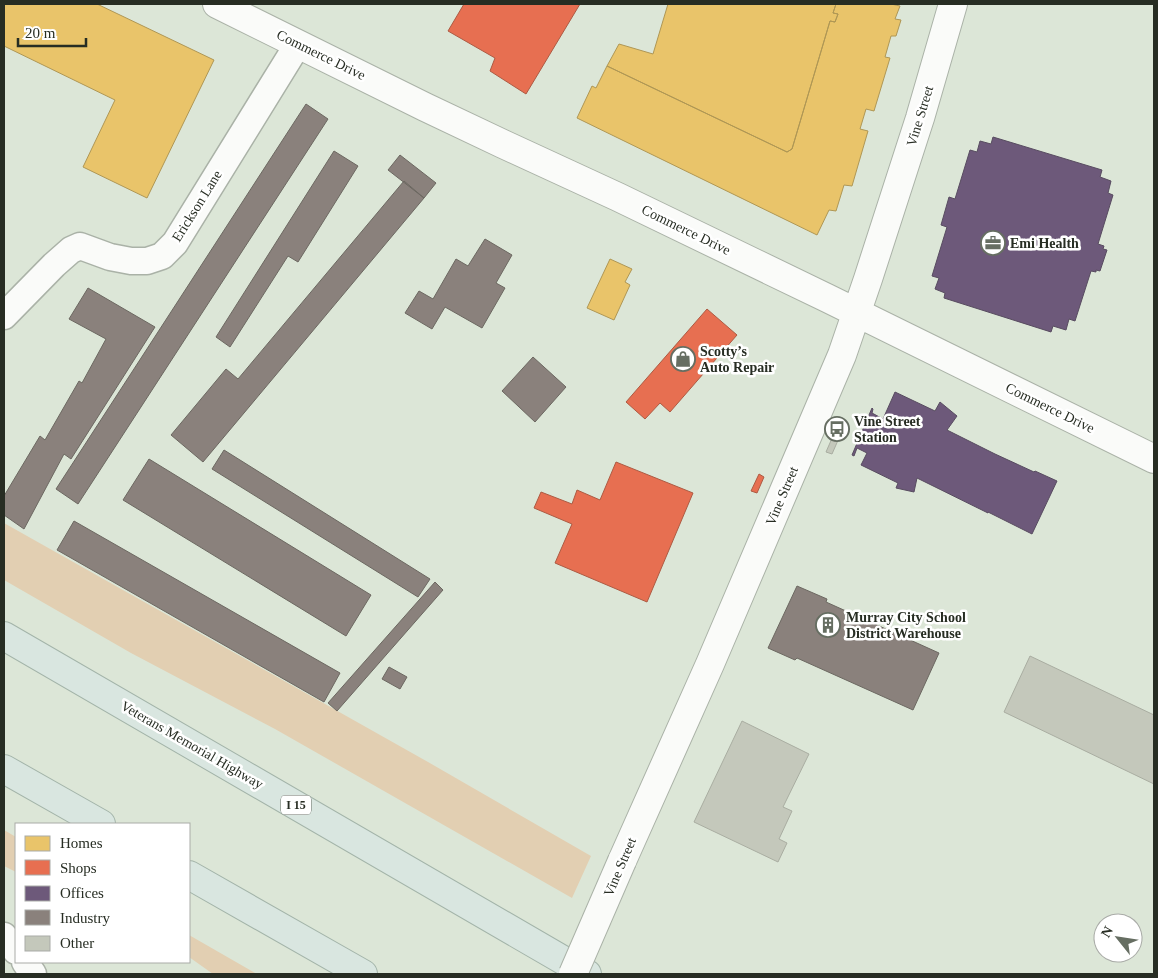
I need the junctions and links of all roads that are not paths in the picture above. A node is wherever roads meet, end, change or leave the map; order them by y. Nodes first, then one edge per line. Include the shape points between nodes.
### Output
1 (218, 4) edge
2 (952, 4) edge
3 (298, 44) junction
4 (857, 314) junction
5 (4, 316) edge
6 (1154, 459) edge
7 (4, 636) edge
8 (4, 769) edge
9 (99, 823) edge
10 (190, 876) edge
11 (4, 936) edge
12 (15, 950) edge
13 (26, 963) edge
14 (32, 974) edge
15 (363, 974) edge
16 (573, 974) edge
17 (587, 974) edge

1 - 3 street, Commerce Drive
2 - 4 street, Vine Street via 920,118
3 - 4 street, Commerce Drive
3 - 5 street, Erickson Lane via 175,243 162,256 147,261 131,261 80,246 54,265
4 - 6 street, Commerce Drive
4 - 16 street, Vine Street, bridge via 710,664
7 - 17 highway, Veterans Memorial Highway / I 15
8 - 9 highway
10 - 15 highway
11 - 12 street
13 - 14 street

